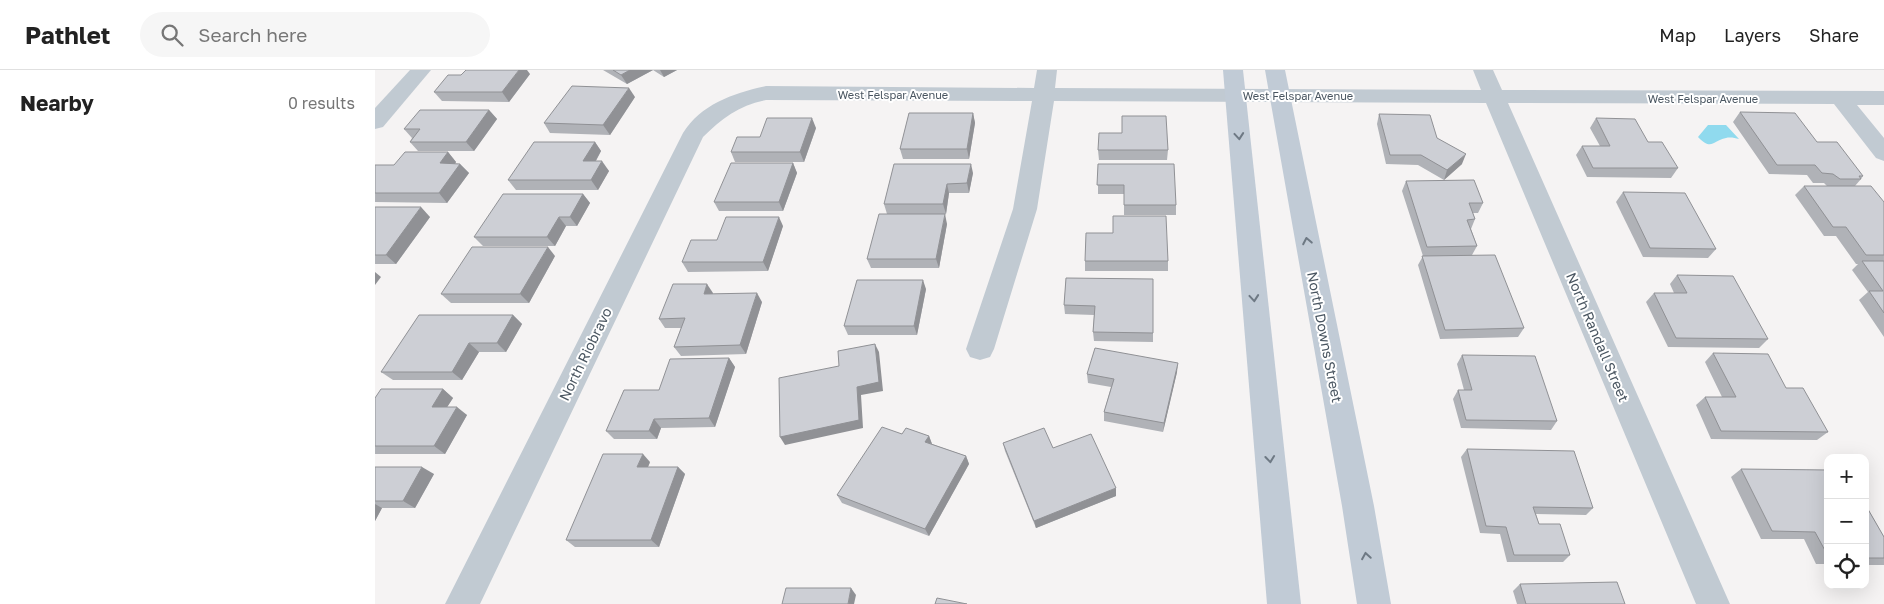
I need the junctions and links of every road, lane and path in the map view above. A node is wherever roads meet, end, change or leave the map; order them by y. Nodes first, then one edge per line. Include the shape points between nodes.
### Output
1 (421, 70) edge
2 (1047, 70) edge
3 (1483, 70) edge
4 (1277, 82) edge
5 (1234, 83) edge
6 (1044, 94) junction
7 (1494, 96) junction
8 (1840, 98) junction
9 (1884, 98) edge
10 (716, 111) joint
11 (375, 122) edge
12 (1884, 153) edge
13 (980, 349) dead end
14 (462, 604) edge
15 (1284, 604) edge
16 (1374, 604) edge
17 (1713, 604) edge

1 - 11 street
2 - 6 street
3 - 7 street, North Randall Street
4 - 5 street, West Felspar Avenue
4 - 7 street, West Felspar Avenue
16 -> 4 main road, North Downs Street
5 - 6 street, West Felspar Avenue
5 -> 15 main road
6 - 10 street, West Felspar Avenue via 767,93 740,98
6 - 13 street via 1025,209
7 - 8 street, West Felspar Avenue
7 - 17 street, North Randall Street
8 - 9 street, West Felspar Avenue
8 - 12 street
10 - 14 street, North Riobravo via 693,133

